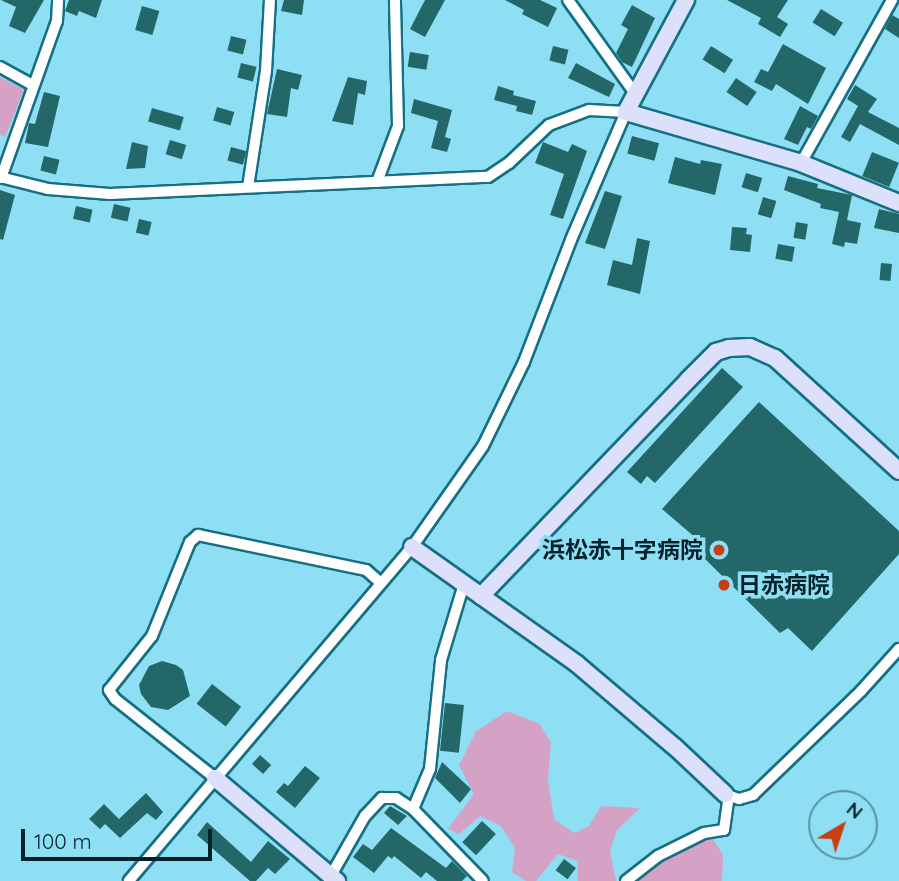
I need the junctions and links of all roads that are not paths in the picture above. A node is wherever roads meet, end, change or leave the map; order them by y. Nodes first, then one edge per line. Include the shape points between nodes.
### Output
1 (58, 0) edge
2 (270, 0) edge
3 (395, 0) edge
4 (568, 0) edge
5 (686, 0) edge
6 (892, 0) edge
7 (0, 67) edge
8 (33, 85) junction
9 (636, 95) junction
10 (626, 113) junction
11 (801, 163) junction
12 (1, 177) edge
13 (377, 182) junction
14 (248, 187) junction
15 (899, 203) edge
16 (899, 471) edge
17 (412, 547) junction
18 (381, 583) junction
19 (464, 584) junction
20 (481, 596) junction
21 (899, 649) edge
22 (215, 778) junction
23 (727, 795) junction
24 (414, 808) junction
25 (331, 879) edge
26 (129, 881) edge
27 (483, 881) edge
28 (626, 881) edge

1 - 8 street via 57,21
2 - 14 street via 266,71
3 - 13 street via 398,126
4 - 9 street
5 - 9 street
6 - 11 street
7 - 8 street
8 - 12 street
9 - 10 street
10 - 11 street
10 - 13 street via 589,110 549,125 488,177
10 - 17 street via 505,405 483,446
11 - 15 street
12 - 14 street via 48,189 110,194
13 - 14 street
16 - 20 street via 775,358 750,347 729,348 716,352 688,380
17 - 18 street
17 - 19 street
18 - 22 street
18 - 22 street via 366,570 198,535 190,542 152,636 110,690 115,699
19 - 20 street
19 - 24 street via 442,660 430,769
20 - 23 street via 577,664
21 - 23 street via 862,691 753,795 739,799
22 - 25 street
22 - 26 street
23 - 28 street via 724,830 704,833 658,856
24 - 25 street via 396,798 383,797 376,802
24 - 27 street

